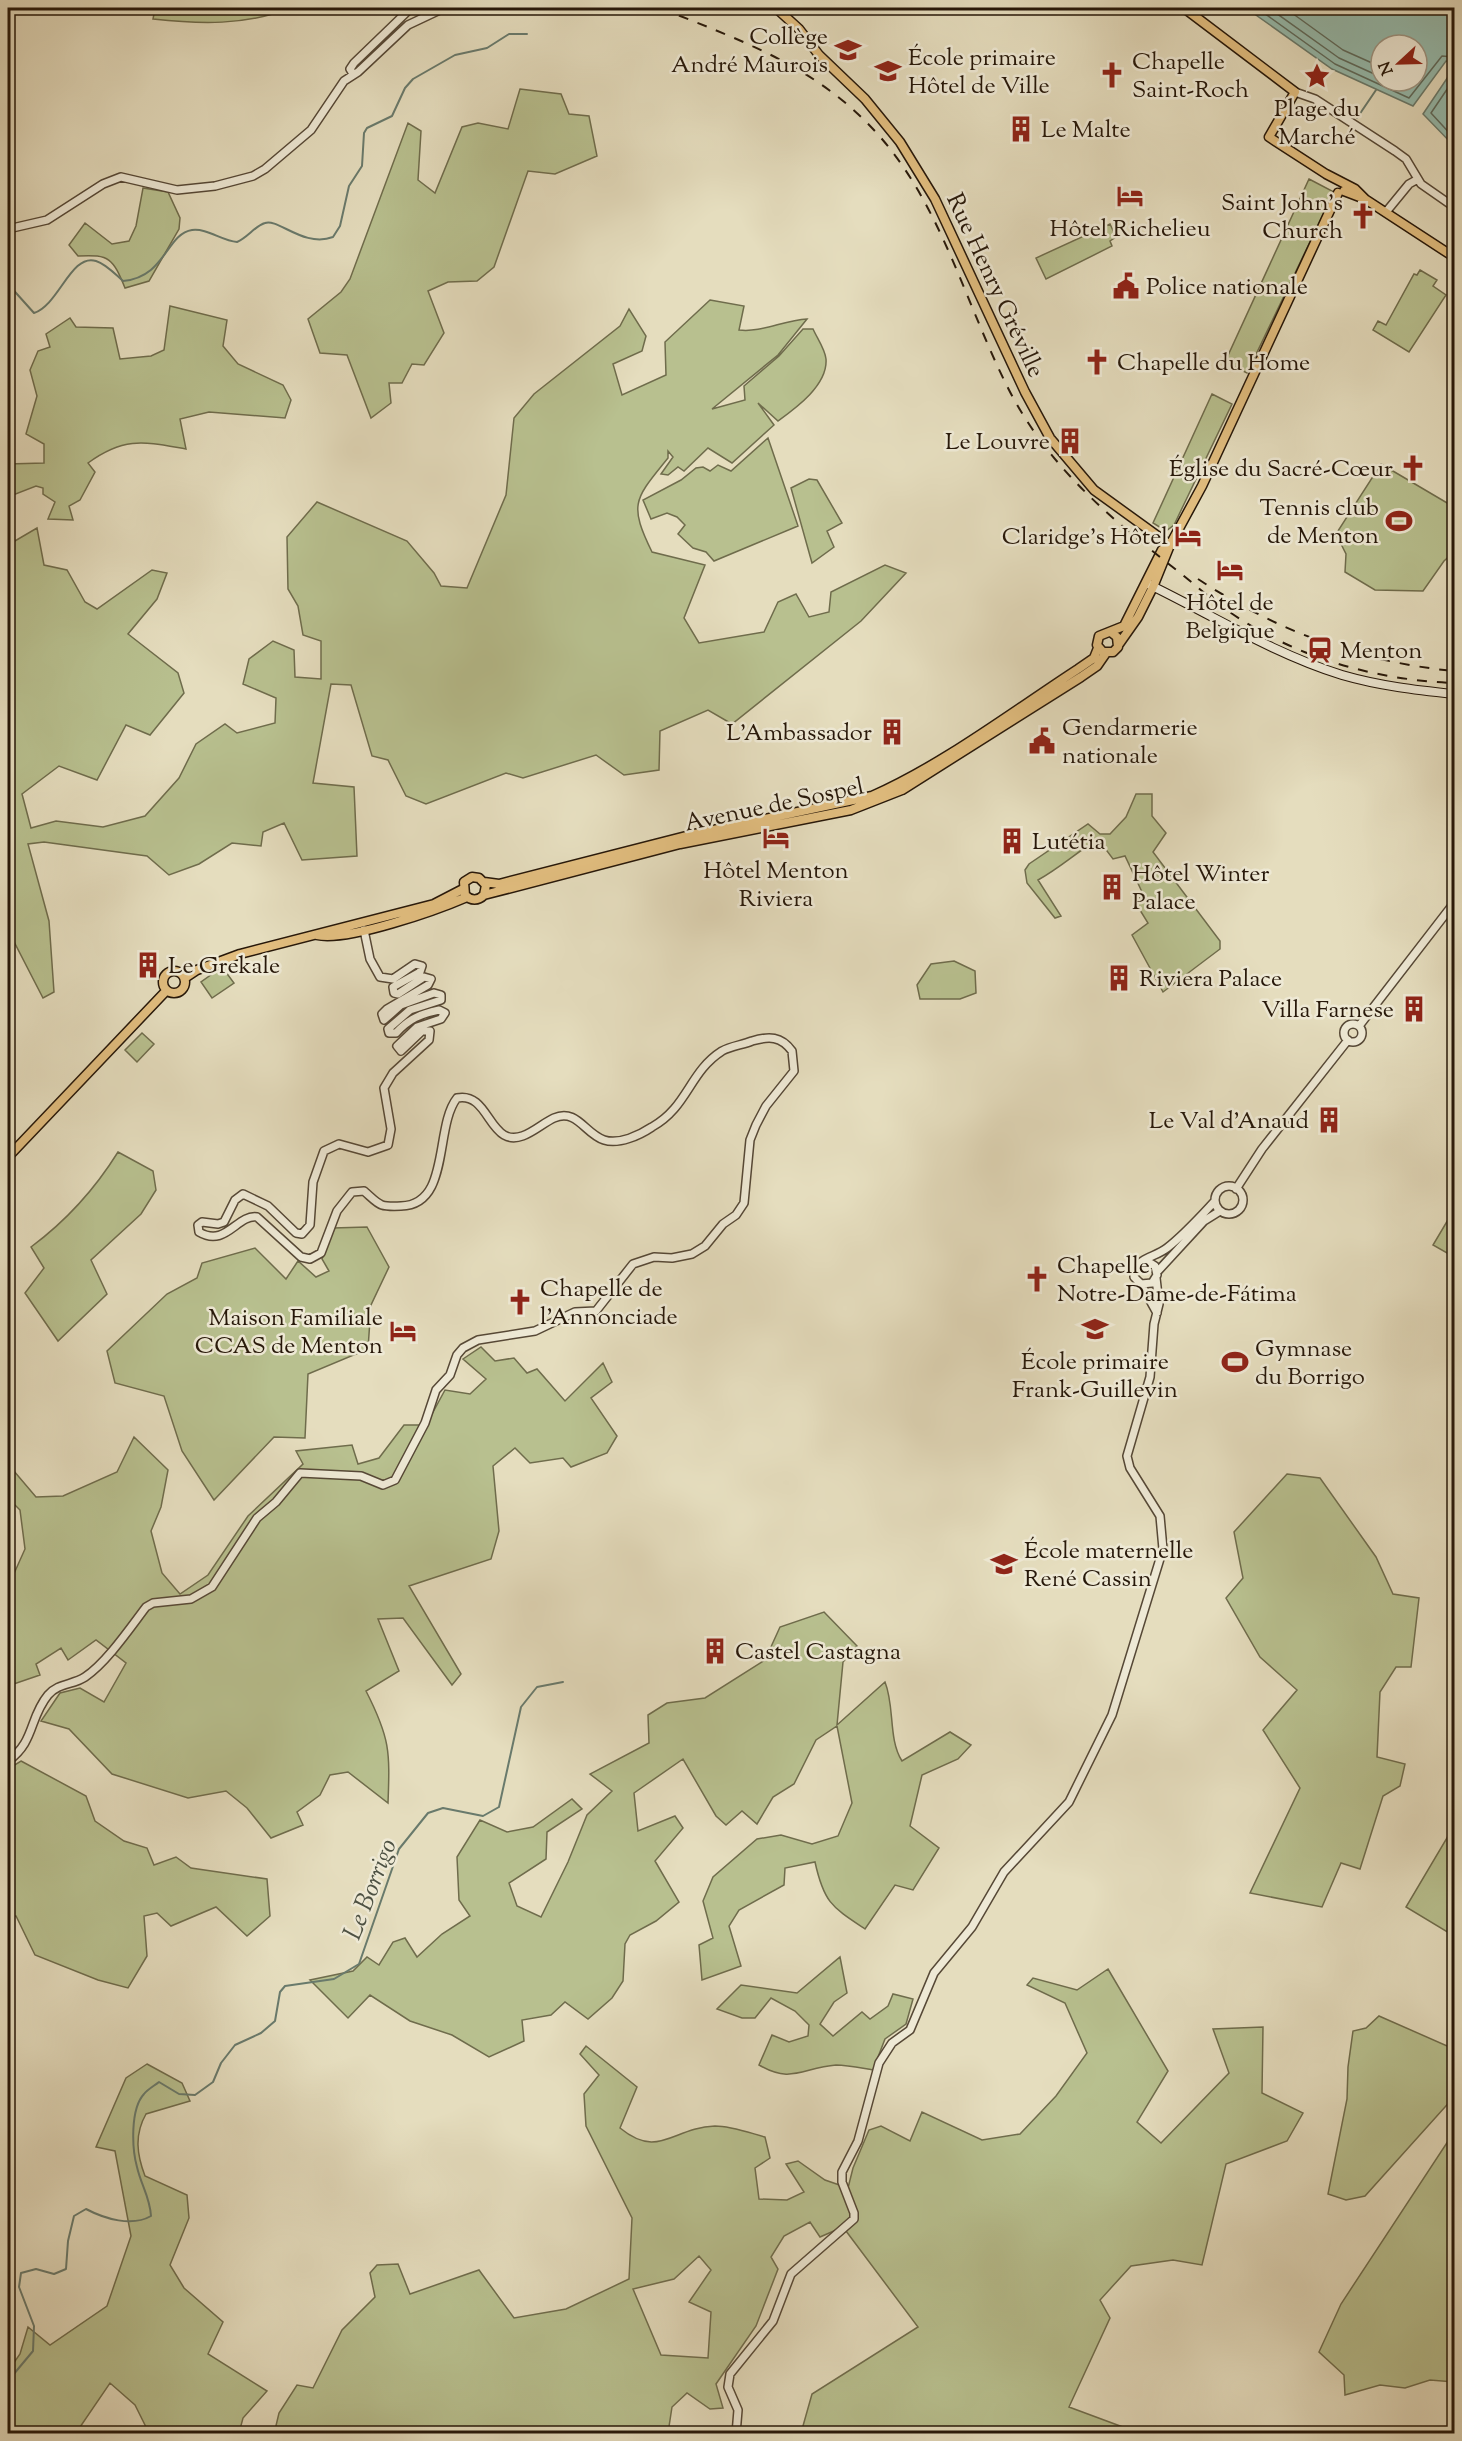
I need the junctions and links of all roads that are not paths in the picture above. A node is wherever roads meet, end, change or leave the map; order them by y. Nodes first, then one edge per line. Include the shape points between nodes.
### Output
1 (411, 8) edge
2 (444, 8) edge
3 (776, 8) edge
4 (1184, 8) edge
5 (353, 74) junction
6 (1295, 92) junction
7 (1418, 179) junction
8 (1340, 187) junction
9 (1455, 207) edge
10 (1386, 212) junction
11 (8, 229) edge
12 (1455, 257) edge
13 (1170, 545) junction
14 (1150, 585) junction
15 (1112, 633) junction
16 (1119, 644) junction
17 (1102, 651) junction
18 (1455, 694) edge
19 (837, 809) junction
20 (484, 882) junction
21 (465, 893) junction
22 (484, 895) junction
23 (1455, 903) edge
24 (364, 930) junction
25 (317, 935) junction
26 (185, 978) junction
27 (166, 991) junction
28 (1359, 1026) junction
29 (1348, 1040) junction
30 (8, 1157) edge
31 (1236, 1189) junction
32 (1215, 1201) junction
33 (1220, 1211) junction
34 (1147, 1261) junction
35 (1157, 1275) junction
36 (1142, 1284) junction
37 (1157, 1313) junction
38 (8, 1761) edge
39 (736, 2433) edge

1 - 5 street via 354,63 350,69
2 - 5 street via 408,26
3 - 13 main road, Rue Henry Gréville via 882,118 914,165 935,199 1016,375 1050,438 1094,490
4 - 6 main road
5 - 11 street via 299,142 253,176 177,190 121,177 47,220
6 - 7 street via 1315,99 1395,151 1406,159
6 - 8 main road via 1269,137
7 - 9 street
7 - 10 street
8 - 10 main road
8 - 13 main road via 1202,486
10 - 12 main road
13 - 14 main road via 1161,550
14 - 15 main road via 1124,626
14 - 16 main road via 1138,617
14 - 18 main road via 1242,633 1341,675 1389,687
15 - 16 main road
15 - 17 main road via 1099,636
16 - 17 main road via 1113,652
17 - 19 main road, Avenue de Sospel via 1090,672 949,762 876,802
19 - 20 main road, Avenue de Sospel via 690,835 499,884
19 - 22 main road, Avenue de Sospel
20 - 21 main road via 472,877 464,882
20 - 22 main road
21 - 22 main road via 474,900
21 - 24 main road
21 - 25 main road
23 - 28 street
24 - 25 main road via 327,938
24 - 38 street via 370,959 380,977 393,979 415,964 422,966 420,972 393,987 394,993 424,977 431,979 428,985 387,1009 382,1014 384,1020 408,1002 434,993 441,995 436,1003 410,1010 388,1029 389,1033 396,1033 418,1015 439,1010 445,1013 441,1019 417,1027 397,1046 401,1051 422,1031 430,1031 429,1040 393,1073 384,1088 391,1129 388,1145 368,1152 339,1144 324,1151 313,1182 310,1225 302,1234 296,1233 268,1206 243,1194 235,1200 224,1222 205,1221 198,1225 199,1232 230,1232 244,1219 256,1217 301,1257 310,1259 321,1253 337,1211 352,1192 364,1191 380,1206 417,1204 436,1178 443,1138 457,1098 468,1098 480,1106 502,1134 510,1137 567,1115 603,1140 614,1142 652,1127 674,1112 701,1070 723,1050 770,1037 792,1051 794,1071 766,1106 753,1133 741,1209 705,1246 682,1257 654,1257 633,1264 596,1311 567,1314 535,1331 478,1340 463,1348 450,1375 436,1390 425,1423 395,1480 383,1485 361,1476 306,1472 294,1476 276,1502 256,1518 212,1587 191,1599 146,1607 87,1676 49,1693 27,1742
25 - 26 main road via 240,954
26 - 27 main road via 180,992
26 - 27 main road via 177,971 170,972 163,980
27 - 30 main road
28 - 29 street via 1360,1038
28 - 29 street via 1347,1027
29 - 31 street via 1262,1149
31 - 32 street via 1221,1188
31 - 33 street via 1242,1198 1239,1210 1230,1214
32 - 33 street
32 - 34 street via 1174,1242
33 - 35 street via 1204,1221
34 - 35 street via 1153,1263
34 - 36 street via 1137,1264 1134,1271 1134,1277
35 - 36 street via 1152,1283
35 - 37 street
36 - 37 street
37 - 39 street via 1150,1377 1127,1462 1160,1516 1161,1560 1147,1594 1112,1715 1079,1787 1060,1814 1004,1872 972,1927 934,1973 910,2030 892,2043 879,2063 858,2141 842,2172 854,2219 791,2274 773,2321 727,2379 738,2410

